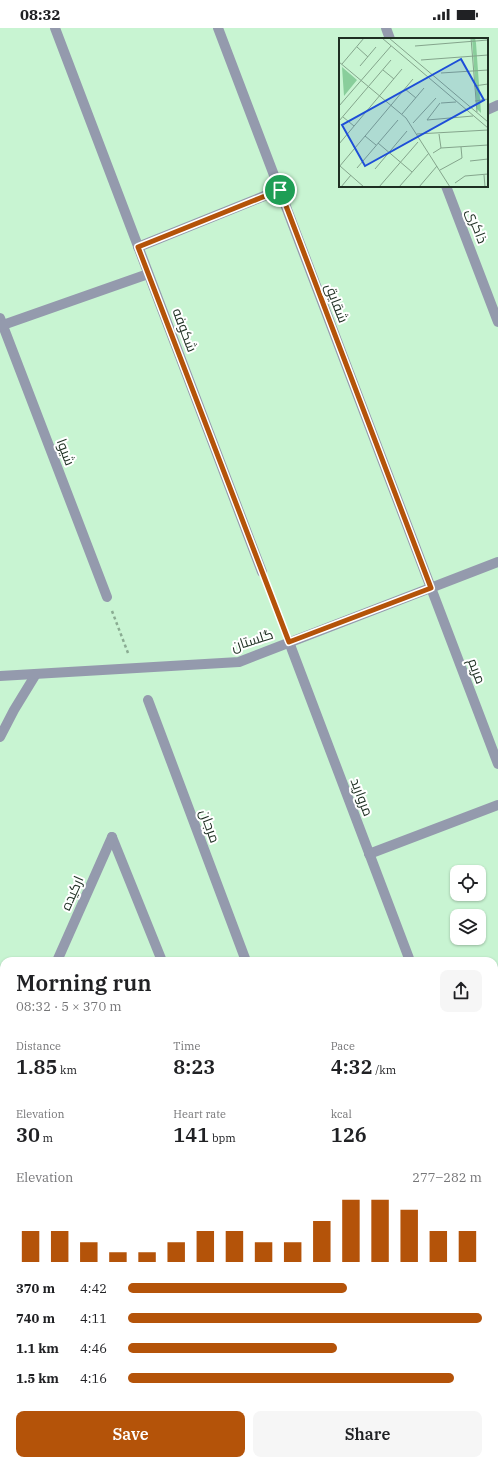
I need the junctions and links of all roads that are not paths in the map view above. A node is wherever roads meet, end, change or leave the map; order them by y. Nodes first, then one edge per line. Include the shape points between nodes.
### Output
1 (55, 28) edge
2 (218, 28) edge
3 (386, 28) edge
4 (390, 38) edge
5 (498, 105) edge
6 (488, 110) edge
7 (446, 187) edge
8 (280, 190) junction
9 (138, 247) junction
10 (148, 274) junction
11 (498, 322) edge
12 (1, 323) edge
13 (498, 562) edge
14 (262, 572) road end
15 (431, 588) junction
16 (106, 597) road end
17 (289, 642) junction
18 (36, 674) junction
19 (0, 676) edge
20 (148, 700) dead end
21 (0, 737) edge
22 (498, 764) edge
23 (498, 805) edge
24 (369, 854) junction
25 (59, 957) edge
26 (160, 957) edge
27 (244, 957) edge
28 (408, 957) edge

1 - 9 street, شکوفه
2 - 8 street, شقایق
3 - 4 street
5 - 6 street
7 - 11 street, ذاکری
8 - 9 street
8 - 15 street, شقایق
9 - 10 street, شکوفه
10 - 12 street
10 - 14 street, شکوفه
12 - 16 street, شیوا
13 - 15 street, گلستان
15 - 17 street, گلستان
15 - 22 street, مریم
17 - 18 street, گلستان via 239,662
17 - 24 street, مروارید
18 - 19 street, گلستان
18 - 21 street
20 - 27 street, مرجان
23 - 24 street
24 - 28 street, مروارید
25 - 26 street, ارکیده via 112,837

